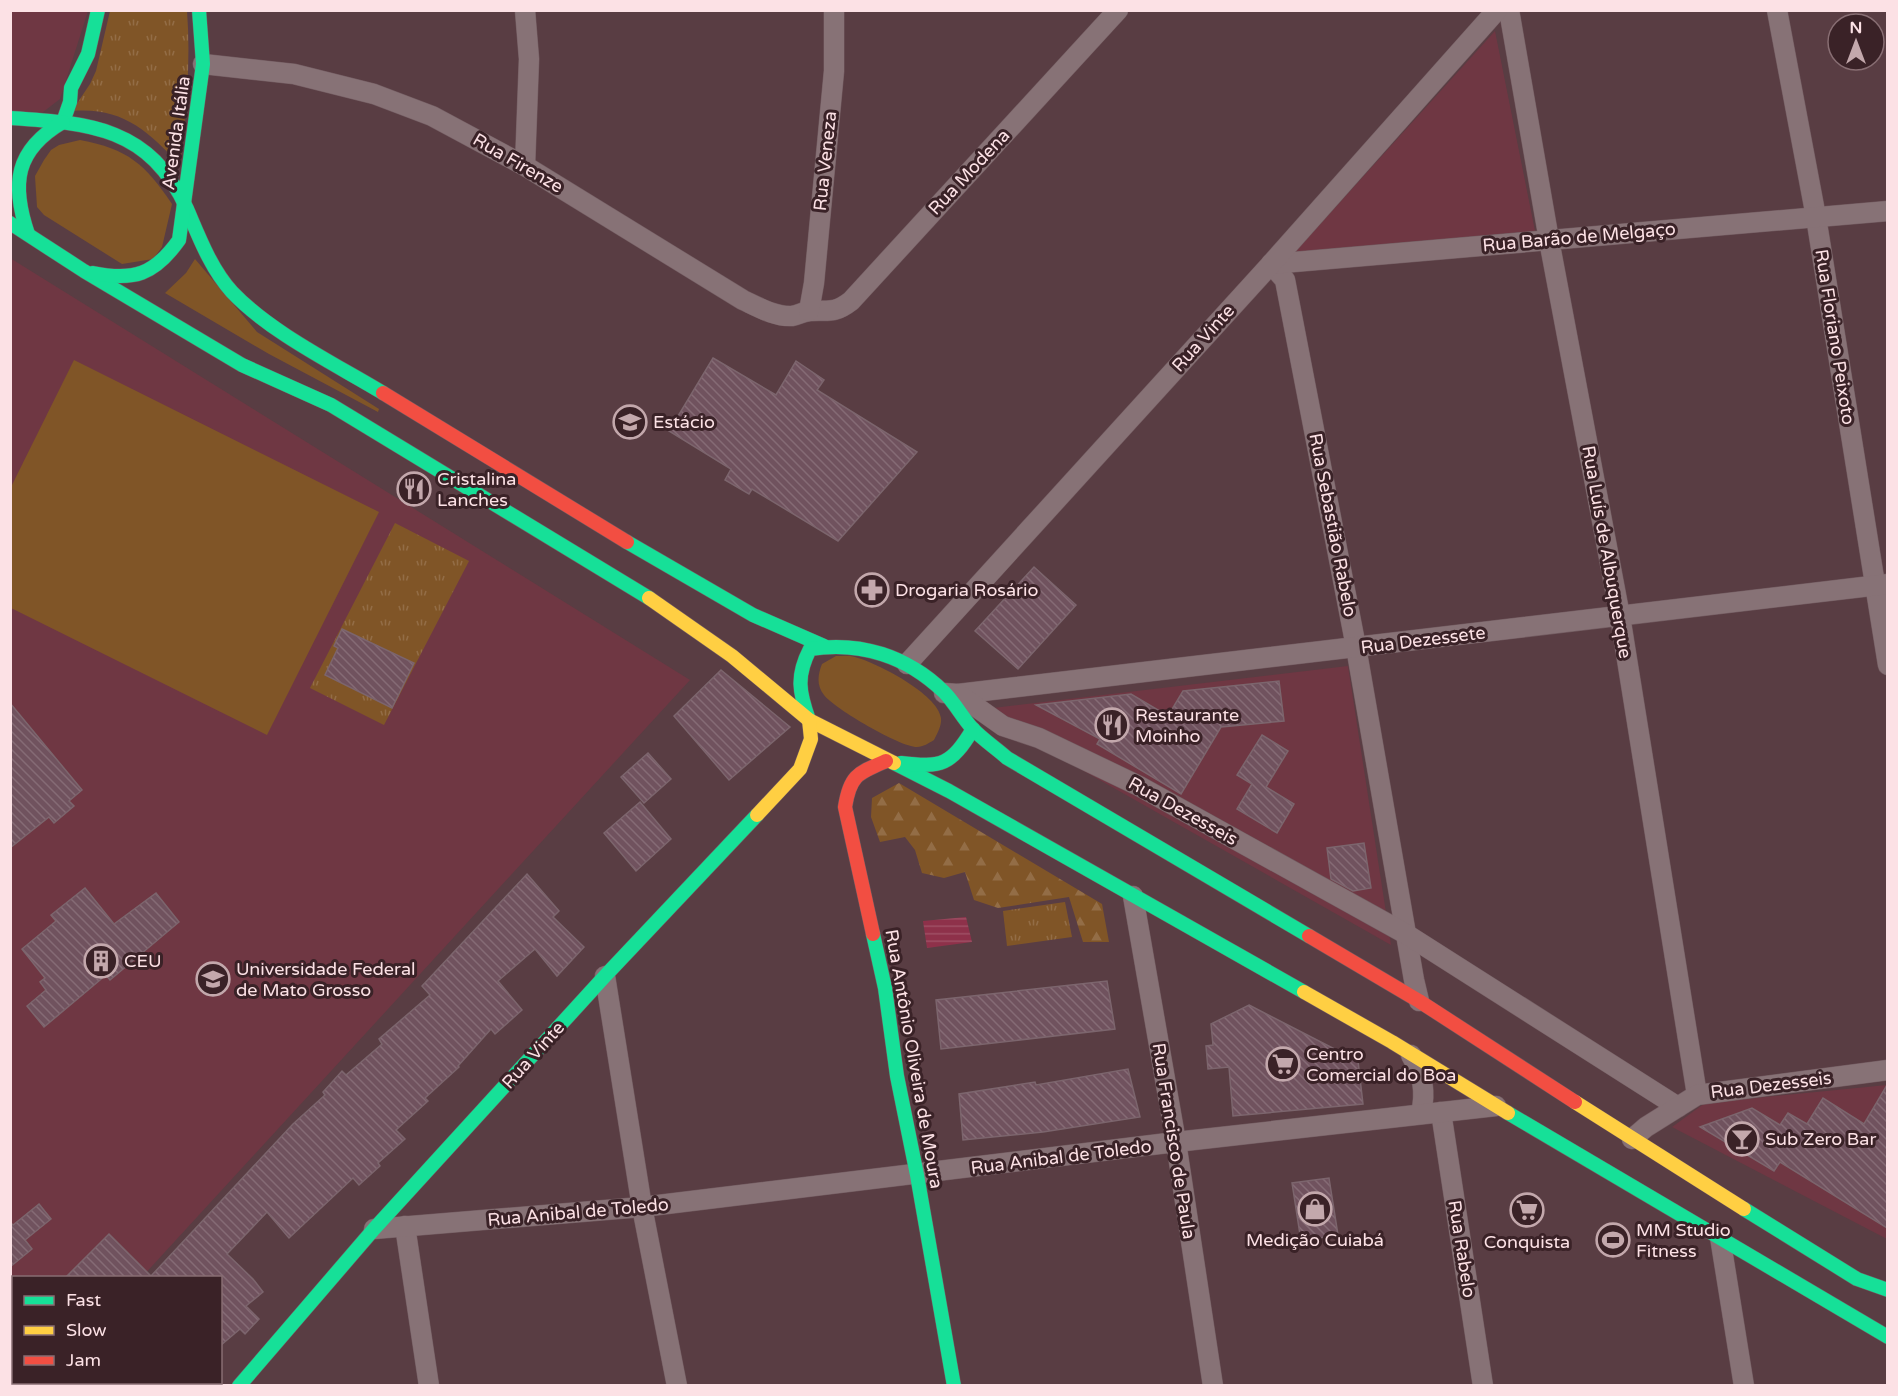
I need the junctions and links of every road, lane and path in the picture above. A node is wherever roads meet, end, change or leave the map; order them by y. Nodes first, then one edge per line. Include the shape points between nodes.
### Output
1 (98, 10) edge
2 (199, 10) edge
3 (525, 10) edge
4 (834, 10) edge
5 (1118, 10) edge
6 (1497, 10) edge
7 (1509, 10) edge
8 (1778, 10) edge
9 (203, 64) junction
10 (10, 117) edge
11 (63, 122) junction
12 (525, 166) junction
13 (184, 207) junction
14 (1887, 210) edge
15 (1816, 217) junction
16 (10, 223) edge
17 (28, 234) junction
18 (1549, 240) junction
19 (1271, 264) junction
20 (84, 270) junction
21 (809, 311) junction
22 (1881, 585) edge
23 (1620, 616) junction
24 (824, 646) junction
25 (1356, 647) junction
26 (907, 664) junction
27 (1887, 664) edge
28 (951, 694) junction
29 (809, 720) junction
30 (973, 729) junction
31 (886, 761) junction
32 (1133, 896) junction
33 (1406, 934) junction
34 (605, 976) junction
35 (1419, 1001) junction
36 (1410, 1053) junction
37 (1887, 1070) edge
38 (1697, 1095) junction
39 (1497, 1106) junction
40 (1678, 1107) junction
41 (1441, 1112) junction
42 (1421, 1114) junction
43 (1632, 1139) junction
44 (1176, 1142) junction
45 (917, 1174) junction
46 (642, 1207) junction
47 (405, 1226) junction
48 (374, 1229) junction
49 (1720, 1237) junction
50 (1887, 1290) edge
51 (1887, 1337) edge
52 (239, 1386) edge
53 (429, 1386) edge
54 (677, 1386) edge
55 (954, 1386) edge
56 (1213, 1386) edge
57 (1483, 1386) edge
58 (1744, 1386) edge

1 - 11 main road via 88,54 71,88
2 - 9 main road, Avenida Itália
3 - 12 street via 529,59
4 - 21 street, Rua Veneza via 834,71
5 - 21 street, Rua Modena via 850,301 829,312
6 - 19 street, Rua Vinte
7 - 18 street, Rua Luís de Albuquerque
8 - 15 street, Rua Floriano Peixoto
9 - 12 street, Rua Firenze via 294,74 374,94 432,116
9 - 13 main road, Avenida Itália
10 - 11 main road
11 - 13 main road via 102,128 148,151 164,168
11 - 17 main road via 40,137 18,174 20,210
12 - 21 street, Rua Firenze via 743,300 776,314 793,316
13 - 20 main road via 179,240 169,257 155,268 125,277
13 - 24 main road via 229,288 277,329 625,541 753,615
14 - 15 street, Rua Barão de Melgaço
15 - 18 street, Rua Barão de Melgaço
15 - 22 street, Rua Floriano Peixoto
16 - 17 main road
17 - 20 main road
18 - 19 street, Rua Barão de Melgaço
18 - 23 street, Rua Luís de Albuquerque
19 - 25 street, Rua Sebastião Rabelo via 1285,280
19 - 26 street, Rua Vinte
20 - 29 main road via 242,364 331,405 666,608
22 - 23 street, Rua Dezessete
22 - 27 street, Rua Floriano Peixoto
23 - 25 street, Rua Dezessete
23 - 38 street, Rua Luís de Albuquerque
24 - 26 main road via 864,648
24 - 29 main road via 810,649 799,676 800,694
25 - 28 street, Rua Dezessete
25 - 33 street, Rua Sebastião Rabelo
26 - 28 main road
28 - 30 main road
28 - 33 street, Rua Dezesseis via 1003,726 1039,738 1139,786
29 - 31 main road
29 - 34 main road, Rua Vinte via 811,739 800,769
30 - 31 main road via 960,749 932,766
30 - 35 main road via 1007,758
31 - 32 main road via 949,791
31 - 45 main road, Rua Antônio Oliveira de Moura via 857,774 848,787 845,807 885,988 897,1077
32 - 36 main road
32 - 44 street, Rua Francisco de Paula
33 - 35 street, Rua Sebastião Rabelo
33 - 40 street, Rua Dezesseis
34 - 46 street
34 - 48 main road, Rua Vinte
35 - 43 main road
36 - 39 main road
36 - 42 street via 1422,1080
37 - 38 street, Rua Dezesseis
38 - 40 street, Rua Dezesseis
39 - 41 street, Rua Anibal de Toledo
39 - 49 main road
40 - 43 street, Rua Dezesseis
41 - 42 street, Rua Anibal de Toledo
41 - 57 street, Rua Rabelo
42 - 44 street, Rua Anibal de Toledo
43 - 50 main road via 1857,1279
44 - 45 street, Rua Anibal de Toledo
44 - 56 street, Rua Francisco de Paula
45 - 46 street, Rua Anibal de Toledo
45 - 55 main road, Rua Antônio Oliveira de Moura
46 - 47 street, Rua Anibal de Toledo
46 - 54 street
47 - 48 street, Rua Anibal de Toledo
47 - 53 street
48 - 52 main road, Rua Vinte
49 - 51 main road
49 - 58 street

